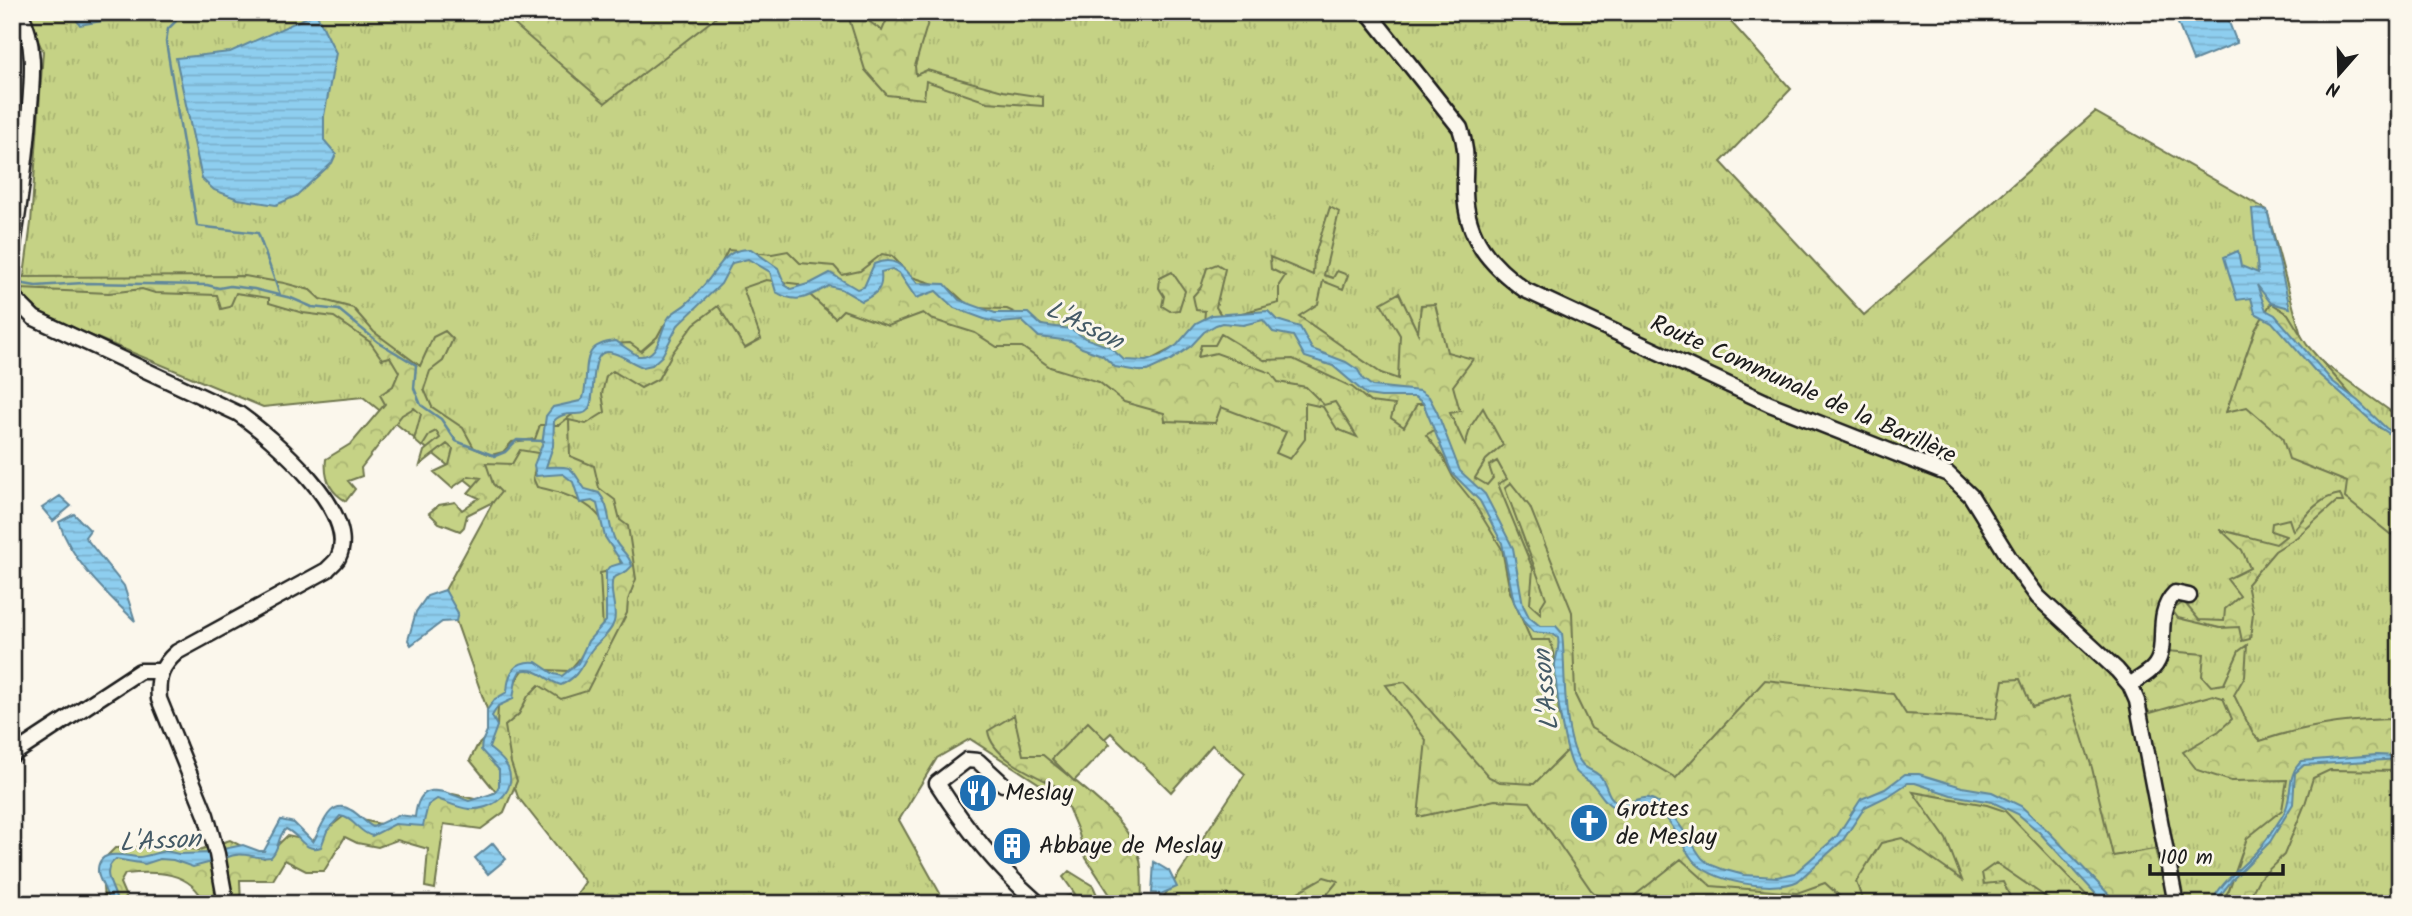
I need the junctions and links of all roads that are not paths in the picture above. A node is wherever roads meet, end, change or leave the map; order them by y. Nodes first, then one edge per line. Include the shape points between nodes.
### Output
1 (20, 12) edge
2 (1368, 12) edge
3 (12, 251) edge
4 (12, 296) edge
5 (2189, 596) dead end
6 (162, 670) junction
7 (2130, 685) junction
8 (12, 755) edge
9 (1003, 784) dead end
10 (226, 904) edge
11 (1039, 904) edge
12 (2176, 904) edge

1 - 3 street via 31,44 32,72 25,169
2 - 7 street, Route Communale de la Barillère via 1460,128 1466,145 1466,212 1478,242 1500,272 1537,296 1770,404 1948,474 1971,496 2038,597
4 - 6 street via 34,318 239,414 298,466 324,494 331,509 340,546 338,558 327,570 177,652
5 - 7 street via 2175,593 2171,597 2160,626 2161,653 2154,667
6 - 8 street via 140,671
6 - 10 street via 159,699 206,815
7 - 12 street, Route Communale de la Barillère via 2137,701
9 - 11 street via 978,761 967,760 937,783 966,828

